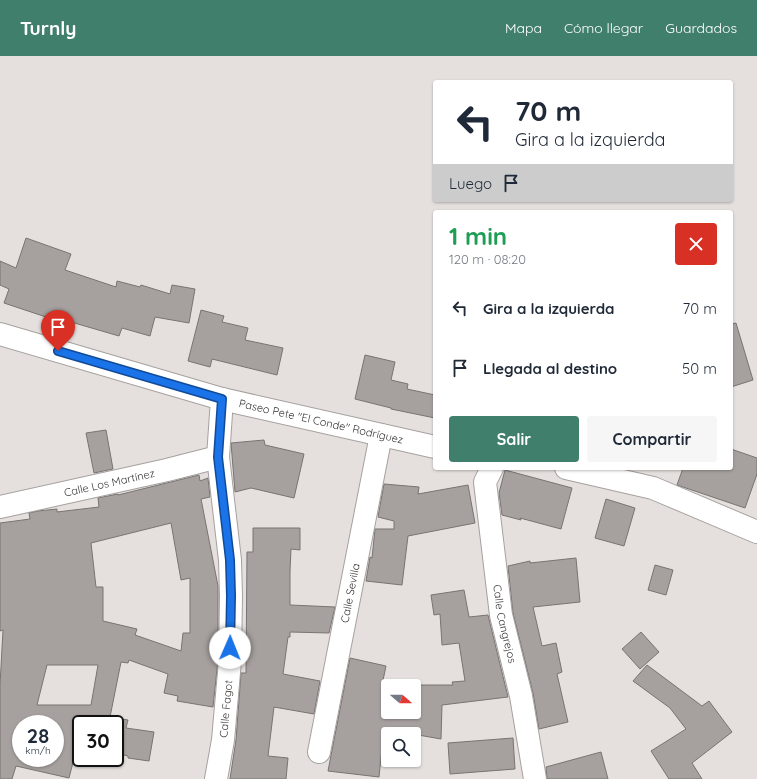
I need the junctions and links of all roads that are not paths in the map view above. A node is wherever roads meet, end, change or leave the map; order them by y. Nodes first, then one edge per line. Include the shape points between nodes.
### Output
1 (0, 334) edge
2 (222, 399) junction
3 (381, 435) junction
4 (433, 447) edge
5 (218, 457) junction
6 (491, 470) edge
7 (575, 470) edge
8 (0, 507) edge
9 (757, 532) edge
10 (319, 752) dead end
11 (216, 779) edge
12 (535, 779) edge

1 - 2 street, Paseo Pete "El Conde" Rodríguez
2 - 3 street, Paseo Pete "El Conde" Rodríguez
2 - 5 street, Calle Fagot
3 - 4 street, Paseo Pete "El Conde" Rodríguez
3 - 10 street, Calle Sevilla
5 - 8 street, Calle Los Martínez
5 - 11 street, Calle Fagot via 230,560 231,596 230,661 223,740
6 - 12 street, Calle Cangrejos via 485,482 501,614 521,696
7 - 9 street via 653,488

